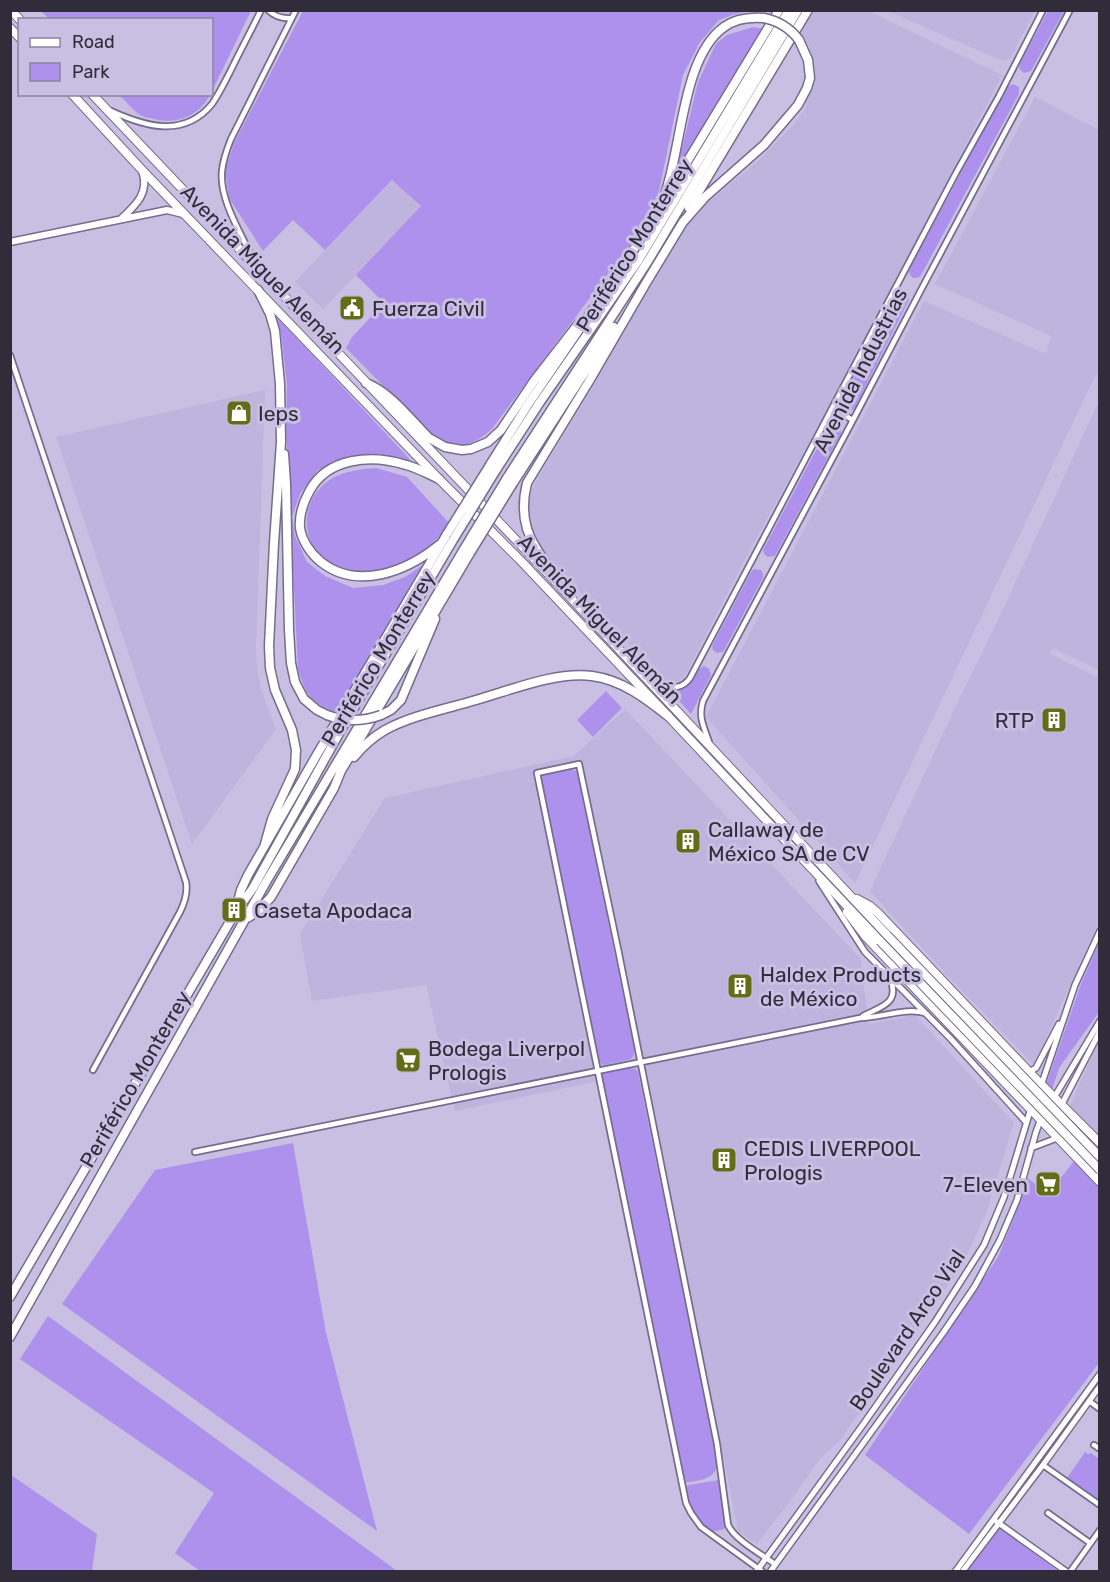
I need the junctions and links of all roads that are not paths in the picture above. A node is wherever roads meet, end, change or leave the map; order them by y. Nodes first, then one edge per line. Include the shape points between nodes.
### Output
1 (261, 10) edge
2 (268, 10) edge
3 (296, 10) edge
4 (779, 10) edge
5 (789, 10) edge
6 (798, 10) edge
7 (808, 10) edge
8 (1043, 10) edge
9 (1070, 10) edge
10 (292, 18) junction
11 (74, 96) edge
12 (94, 96) edge
13 (105, 109) junction
14 (141, 170) junction
15 (658, 211) junction
16 (121, 218) junction
17 (188, 218) junction
18 (683, 222) junction
19 (10, 242) edge
20 (256, 267) junction
21 (646, 283) junction
22 (610, 286) junction
23 (258, 290) junction
24 (10, 355) edge
25 (366, 383) junction
26 (833, 409) junction
27 (854, 420) junction
28 (281, 442) junction
29 (493, 467) junction
30 (440, 480) junction
31 (510, 480) junction
32 (448, 538) junction
33 (467, 551) junction
34 (555, 581) junction
35 (445, 594) junction
36 (652, 685) junction
37 (668, 716) junction
38 (711, 748) junction
39 (334, 788) junction
40 (266, 844) junction
41 (814, 870) junction
42 (835, 893) junction
43 (853, 898) junction
44 (235, 913) junction
45 (246, 918) junction
46 (1100, 931) edge
47 (885, 972) junction
48 (1067, 1006) junction
49 (928, 1016) junction
50 (860, 1018) junction
51 (1100, 1021) edge
52 (1100, 1030) edge
53 (950, 1038) junction
54 (974, 1050) junction
55 (640, 1062) junction
56 (93, 1070) dead end
57 (1028, 1070) junction
58 (599, 1071) junction
59 (1042, 1085) junction
60 (1009, 1088) junction
61 (1054, 1097) junction
62 (1062, 1104) junction
63 (1030, 1111) junction
64 (1074, 1116) junction
65 (1040, 1121) junction
66 (1026, 1122) junction
67 (1057, 1138) junction
68 (1100, 1143) edge
69 (1031, 1148) junction
70 (195, 1152) dead end
71 (1100, 1157) edge
72 (1100, 1170) edge
73 (1100, 1182) edge
74 (10, 1297) edge
75 (10, 1337) edge
76 (1100, 1374) edge
77 (1100, 1386) edge
78 (1089, 1401) junction
79 (1100, 1409) edge
80 (862, 1426) junction
81 (870, 1432) junction
82 (1094, 1445) dead end
83 (1046, 1447) junction
84 (1100, 1449) edge
85 (1053, 1451) junction
86 (1043, 1465) junction
87 (1100, 1505) edge
88 (1048, 1513) dead end
89 (996, 1521) junction
90 (1100, 1530) edge
91 (1090, 1543) junction
92 (766, 1558) junction
93 (968, 1559) junction
94 (774, 1564) junction
95 (759, 1571) edge
96 (770, 1572) edge
97 (955, 1572) edge
98 (962, 1572) edge
99 (1068, 1572) edge

1 - 13 street via 220,91 195,119 162,127
2 - 10 street via 276,17
3 - 10 street
4 - 15 highway
5 - 29 highway, Periférico Monterrey via 638,261
6 - 31 highway, Periférico Monterrey via 648,261
7 - 18 highway
8 - 26 street, Avenida Industrias
9 - 27 street, Avenida Industrias
10 - 20 street via 231,139 222,172 226,201
11 - 14 highway, Avenida Miguel Alemán
12 - 13 highway, Avenida Miguel Alemán
13 - 20 highway, Avenida Miguel Alemán
14 - 16 main road via 145,182 142,196
14 - 17 highway, Avenida Miguel Alemán
15 - 18 highway, bridge via 669,185 688,90 712,39 724,26 742,19 774,20 799,40 808,60 807,88 798,105 764,145
15 - 22 highway
16 - 17 main road via 167,210
16 - 19 main road
17 - 23 highway, Avenida Miguel Alemán
18 - 21 highway
20 - 25 highway, Avenida Miguel Alemán
21 - 31 highway
21 - 34 highway via 526,483 526,528
22 - 25 highway via 545,366 501,430 480,446 462,450 436,443 387,395
22 - 29 highway via 527,406
23 - 28 highway via 277,341
23 - 30 highway, Avenida Miguel Alemán
24 - 56 street via 187,889 180,912
25 - 34 highway, Avenida Miguel Alemán
26 - 27 street
26 - 36 street, Avenida Industrias via 689,681 675,688
27 - 38 street, Avenida Industrias via 703,701 701,720
28 - 35 highway, bridge via 285,458 291,663 304,699 327,715 354,721 391,710 401,700
28 - 40 highway via 269,646 275,690 292,730 296,758
29 - 32 highway, Periférico Monterrey, bridge
30 - 32 highway via 394,461 367,459 338,465 314,482 302,508 300,526 307,546 318,560 347,575 396,571
30 - 37 highway, Avenida Miguel Alemán
31 - 33 highway, Periférico Monterrey, bridge
32 - 40 highway
32 - 44 highway, Periférico Monterrey via 253,888
33 - 35 highway
33 - 45 highway, Periférico Monterrey
34 - 36 highway, Avenida Miguel Alemán
35 - 39 highway
36 - 38 highway, Avenida Miguel Alemán
37 - 39 highway via 632,689 613,681 583,675 559,677 394,725 362,748
37 - 41 highway, Avenida Miguel Alemán
38 - 43 highway, Avenida Miguel Alemán
39 - 45 highway via 271,897
40 - 44 highway via 244,883
41 - 42 highway, Avenida Miguel Alemán
41 - 47 street via 865,952
42 - 54 highway via 866,937
42 - 72 highway, Avenida Miguel Alemán, bridge
43 - 57 highway via 874,909
43 - 71 highway, Avenida Miguel Alemán, bridge
44 - 74 highway, Periférico Monterrey
45 - 75 highway, Periférico Monterrey
46 - 48 street
47 - 49 street
47 - 50 street via 893,986 890,1001
48 - 57 street via 1042,1059 1036,1068
48 - 59 street, Boulevard Arco Vial
49 - 50 street via 912,1011
49 - 53 street
50 - 55 street
51 - 61 street, Boulevard Arco Vial
52 - 62 street
53 - 54 street
53 - 66 street
54 - 60 highway
55 - 58 street
55 - 58 street via 579,764 537,773
55 - 92 street via 717,1444 728,1525
57 - 59 highway
57 - 60 highway via 1027,1088 1016,1092
58 - 70 street
58 - 95 street via 686,1503 701,1527
59 - 61 highway
59 - 63 street, Boulevard Arco Vial
60 - 63 highway
61 - 62 highway
61 - 65 street, Boulevard Arco Vial
62 - 64 highway
63 - 65 highway
63 - 66 street, Boulevard Arco Vial
64 - 67 highway via 1062,1126
64 - 68 highway
65 - 67 highway
65 - 69 street, Boulevard Arco Vial
66 - 80 street, Boulevard Arco Vial via 1004,1197 984,1245
67 - 69 street
67 - 73 highway
69 - 81 street, Boulevard Arco Vial via 1017,1200 975,1286
76 - 83 street
77 - 78 street
78 - 79 street
78 - 85 street
80 - 81 street
80 - 92 street, Boulevard Arco Vial
81 - 94 street, Boulevard Arco Vial
82 - 84 street
83 - 85 street
83 - 89 street
85 - 86 street
86 - 87 street
86 - 89 street
88 - 91 street
89 - 93 street
89 - 99 street
90 - 91 street
91 - 99 street
92 - 94 street
92 - 95 street, Boulevard Arco Vial
93 - 97 street
93 - 98 street
94 - 96 street, Boulevard Arco Vial

